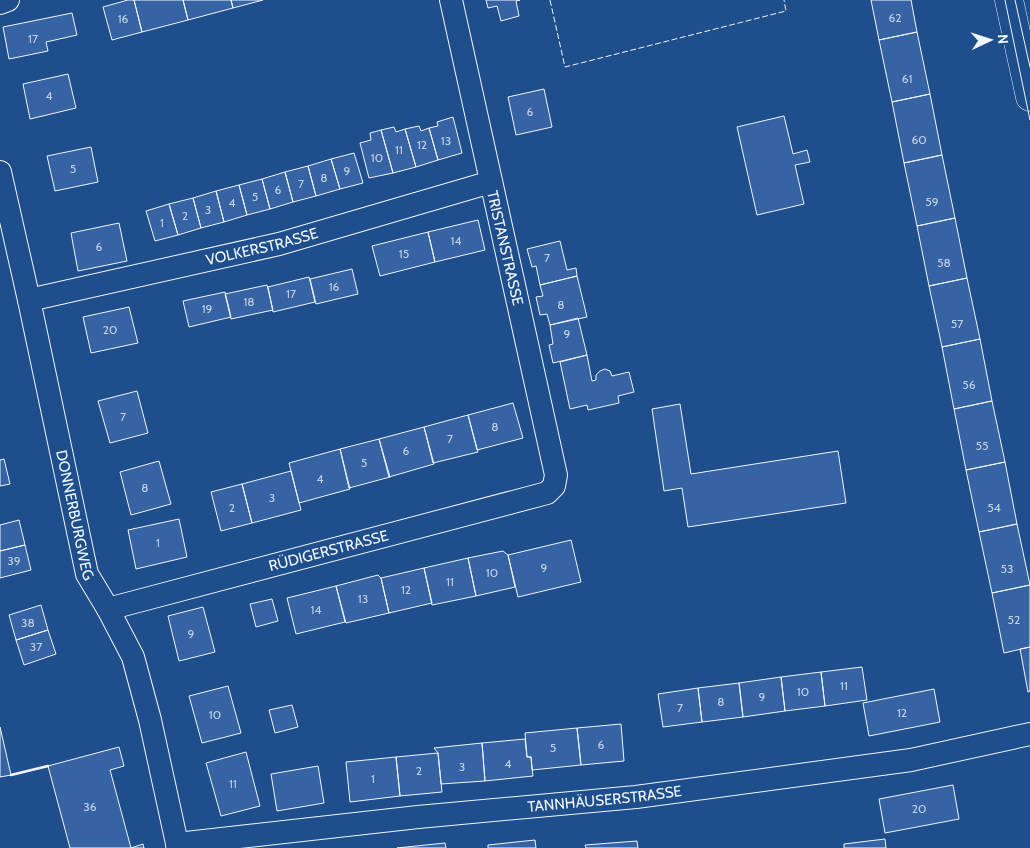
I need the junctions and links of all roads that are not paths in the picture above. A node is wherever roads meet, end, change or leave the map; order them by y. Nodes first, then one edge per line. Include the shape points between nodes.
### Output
1 (8, 0) edge
2 (451, 0) edge
3 (1009, 0) edge
4 (0, 3) edge
5 (1030, 97) edge
6 (0, 172) edge
7 (491, 182) junction
8 (29, 300) junction
9 (548, 493) joint
10 (108, 609) junction
11 (1030, 734) edge
12 (177, 846) edge

1 - 4 street
2 - 7 street, TRISTANSTRASSE
3 - 5 street
6 - 8 street, DONNERBURGWEG
7 - 8 street, VOLKERSTRASSE via 279,244
7 - 9 street, TRISTANSTRASSE via 556,475 554,486
8 - 10 street, DONNERBURGWEG via 87,574
9 - 10 street, RÜDIGERSTRASSE
10 - 12 street, DONNERBURGWEG via 133,657
11 - 12 street, TANNHÄUSERSTRASSE via 911,760 636,797 418,816

